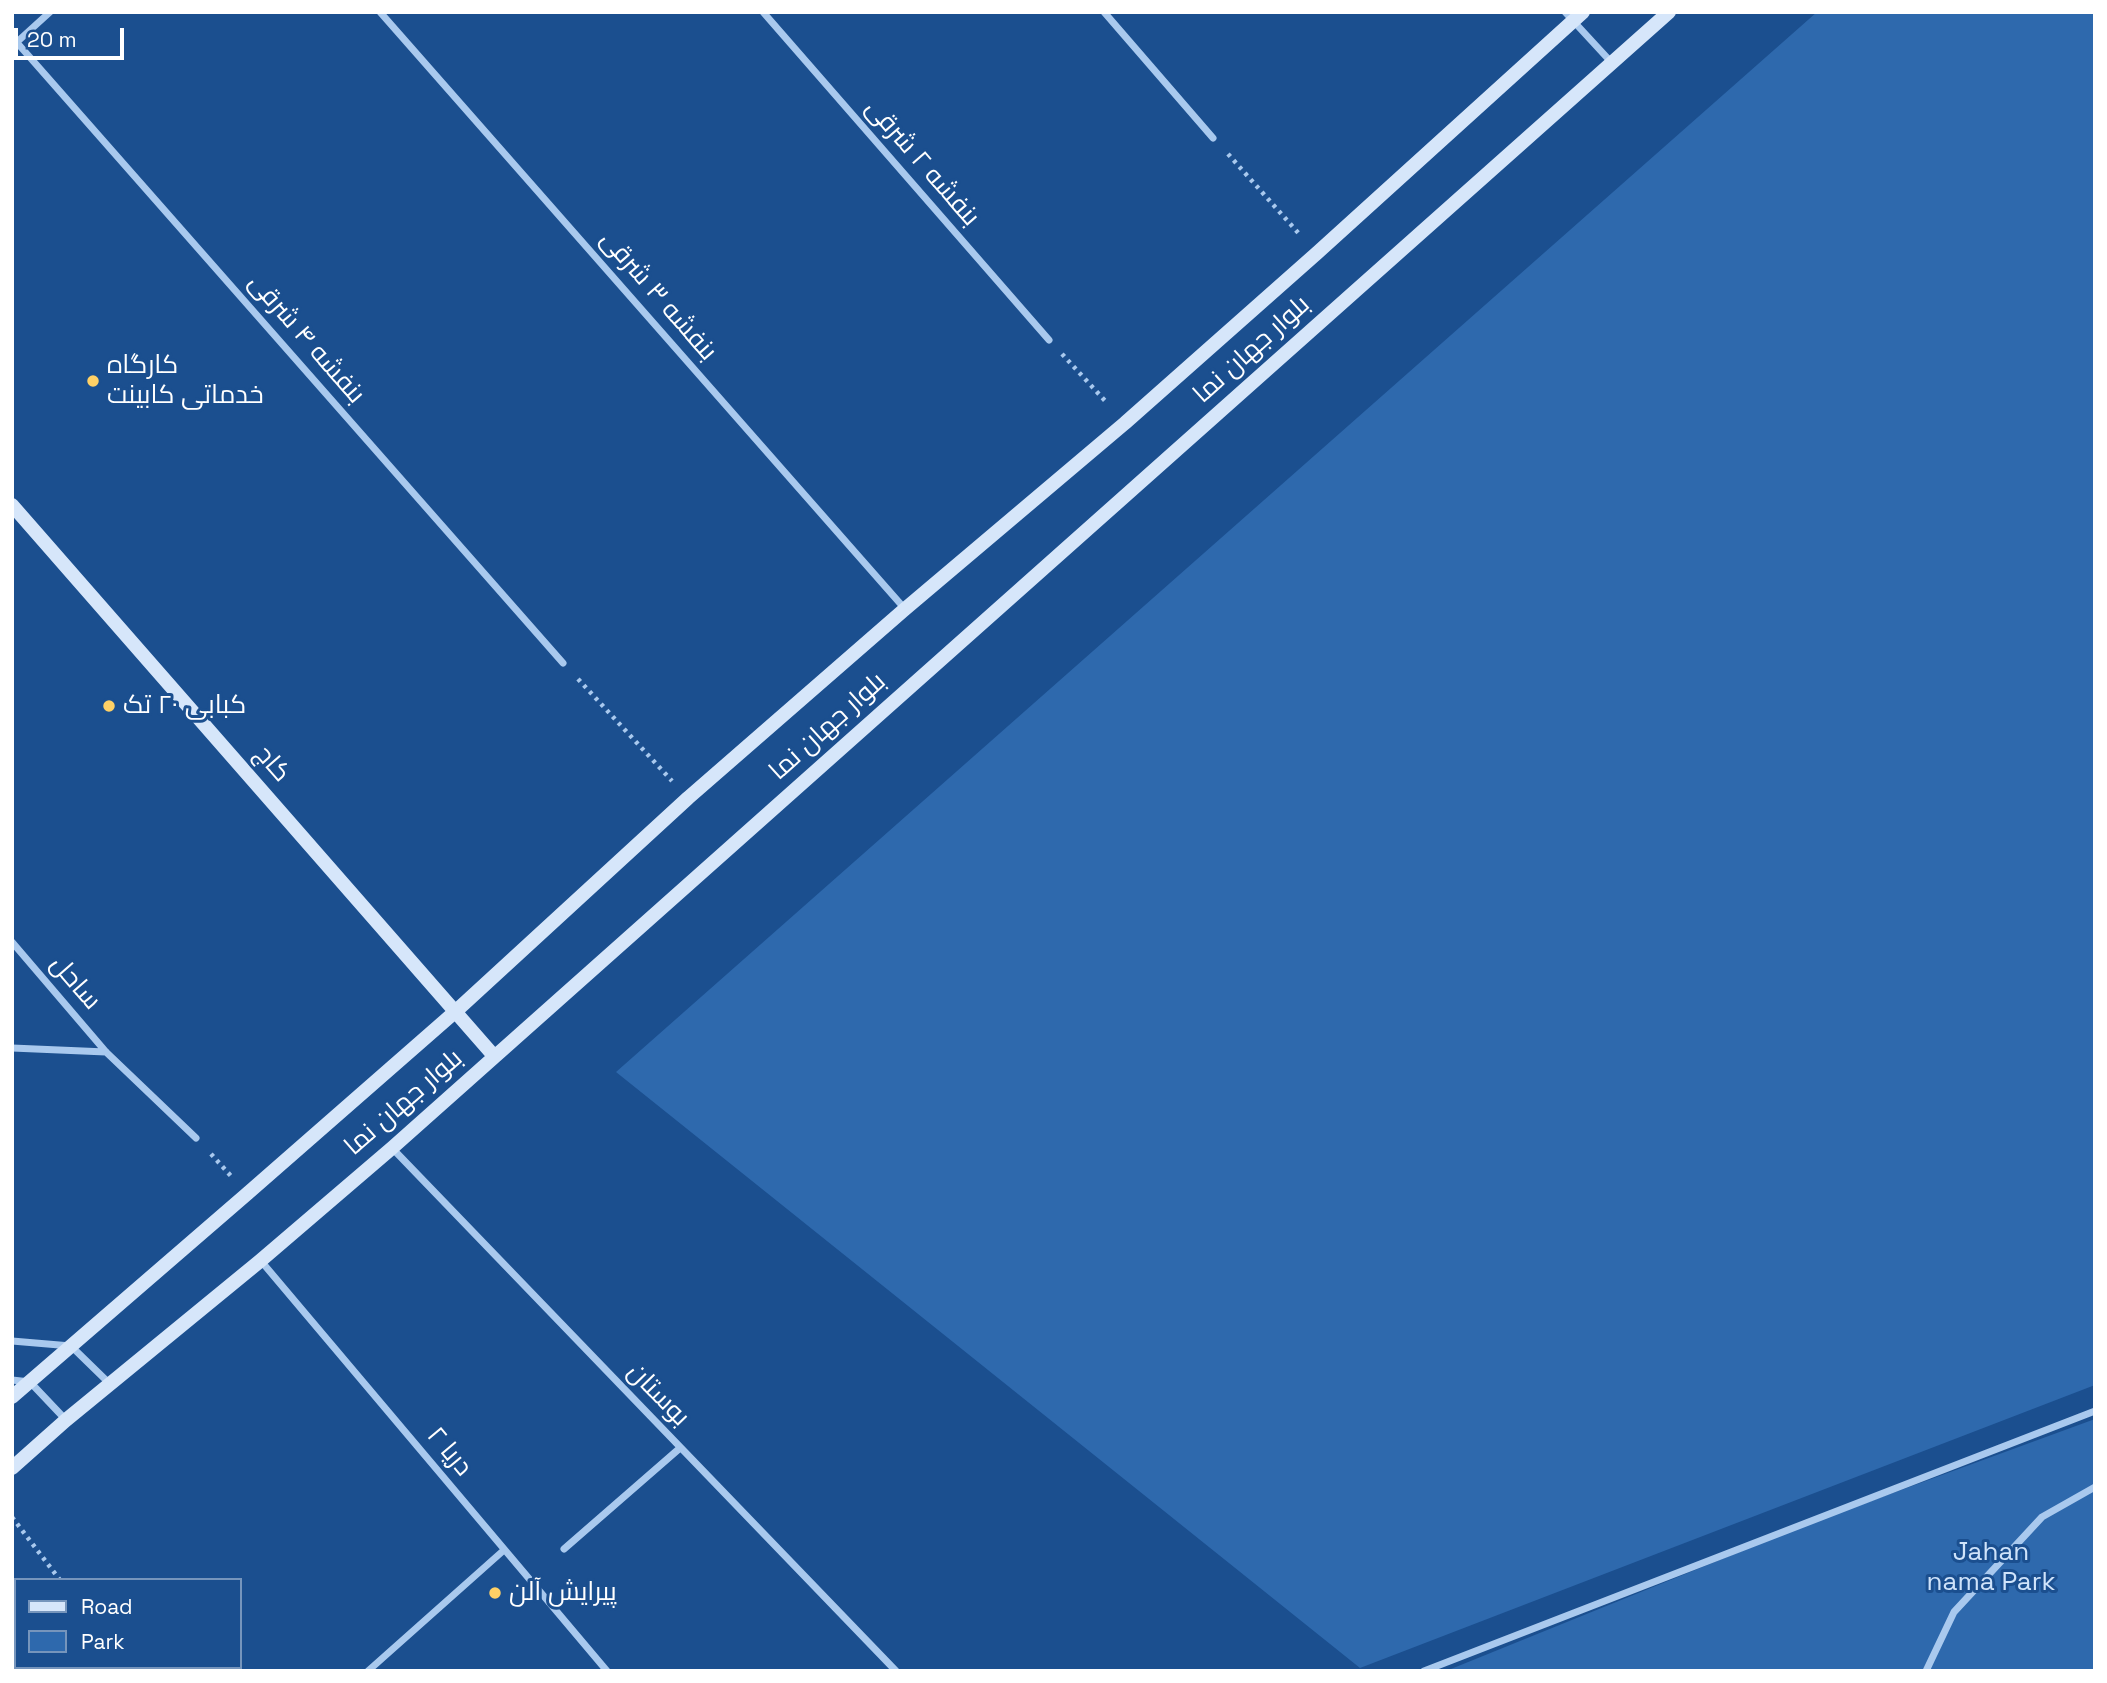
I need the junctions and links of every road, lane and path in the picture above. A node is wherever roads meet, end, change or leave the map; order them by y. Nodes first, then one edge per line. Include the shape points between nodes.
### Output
1 (50, 12) edge
2 (380, 12) edge
3 (763, 12) edge
4 (1104, 12) edge
5 (1669, 12) edge
6 (1574, 15) edge
7 (15, 40) edge
8 (1612, 63) junction
9 (1213, 138) joint
10 (1317, 253) junction
11 (1049, 340) joint
12 (1125, 424) junction
13 (12, 505) edge
14 (905, 608) junction
15 (563, 663) joint
16 (688, 798) junction
17 (12, 942) edge
18 (456, 1011) junction
19 (12, 1048) edge
20 (106, 1052) junction
21 (495, 1056) junction
22 (196, 1138) joint
23 (392, 1148) junction
24 (248, 1194) junction
25 (260, 1261) junction
26 (12, 1341) edge
27 (71, 1346) junction
28 (12, 1380) edge
29 (30, 1382) junction
30 (110, 1384) junction
31 (12, 1397) edge
32 (2095, 1411) edge
33 (66, 1420) junction
34 (680, 1448) junction
35 (12, 1468) edge
36 (2095, 1488) edge
37 (12, 1517) edge
38 (564, 1549) dead end
39 (504, 1550) junction
40 (58, 1578) edge
41 (368, 1671) edge
42 (607, 1671) edge
43 (896, 1671) edge
44 (1424, 1671) edge
45 (1926, 1671) edge

1 - 7 street
2 - 14 street, بنفشه ۳ شرقی
3 - 11 street, بنفشه ۲ شرقی
4 - 9 street
5 - 8 street, بلوار جهان نما
6 - 8 street
6 - 10 street, بلوار جهان نما
7 - 15 street, بنفشه ۴ شرقی
8 - 21 street, بلوار جهان نما
9 - 10 path
10 - 12 street, بلوار جهان نما
11 - 12 path
12 - 14 street, بلوار جهان نما
13 - 18 street, کاج
14 - 16 street, بلوار جهان نما
15 - 16 path
16 - 18 street, بلوار جهان نما
17 - 20 street, ساحل
18 - 21 street, کاج
18 - 24 street, بلوار جهان نما
19 - 20 street
20 - 22 street, ساحل
21 - 23 street, بلوار جهان نما
22 - 24 path
23 - 25 street, بلوار جهان نما
23 - 34 street, بوستان
24 - 27 street, بلوار جهان نما
25 - 30 street, بلوار جهان نما
25 - 39 street, دریا ۲
26 - 27 street
27 - 29 street, بلوار جهان نما
27 - 30 street
28 - 29 street
29 - 31 street, بلوار جهان نما
29 - 33 street
30 - 33 street, بلوار جهان نما
32 - 44 street
33 - 35 street, بلوار جهان نما
34 - 38 street
34 - 43 street, بوستان
36 - 45 street via 2042,1517 1954,1612
37 - 40 path
39 - 41 street
39 - 42 street, دریا ۲

